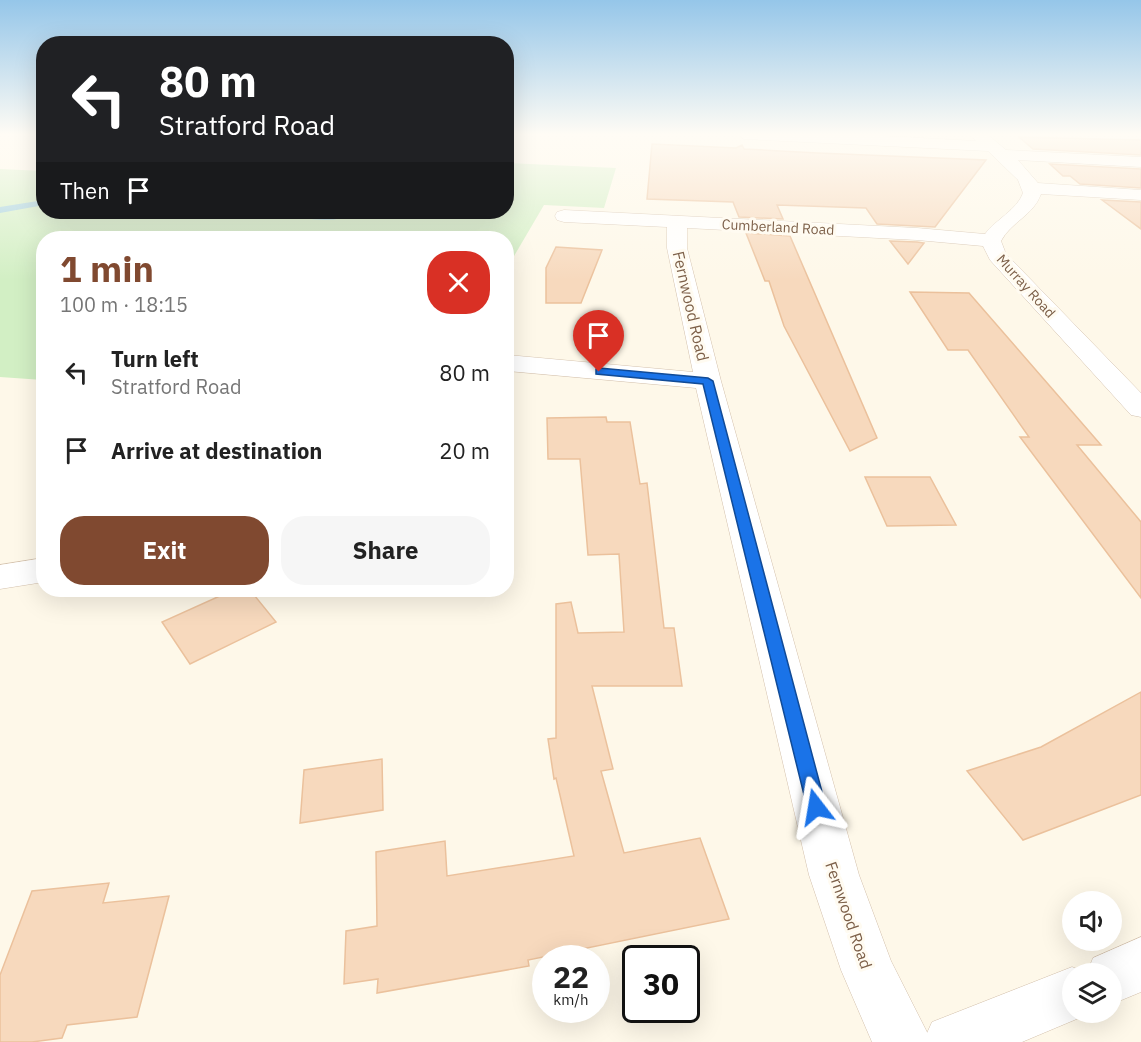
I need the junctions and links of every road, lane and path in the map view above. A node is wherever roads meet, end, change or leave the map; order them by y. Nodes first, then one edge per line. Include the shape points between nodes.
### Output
1 (1028, 183) edge
2 (1032, 188) junction
3 (1141, 195) edge
4 (564, 216) dead end
5 (677, 223) junction
6 (991, 241) junction
7 (514, 364) edge
8 (708, 381) junction
9 (1141, 409) edge
10 (36, 571) edge
11 (0, 577) edge
12 (1141, 964) edge
13 (1122, 973) edge
14 (1062, 998) edge
15 (903, 1042) edge
16 (952, 1042) edge

1 - 2 street
2 - 3 street
2 - 6 street, Murray Road via 1026,206
4 - 5 street, Cumberland Road
5 - 6 street, Cumberland Road
5 - 8 street, Fernwood Road via 677,248
6 - 9 street, Murray Road via 1004,264
7 - 8 street
8 - 15 street, Fernwood Road via 834,875 868,970
10 - 11 street
12 - 13 street
14 - 16 street

